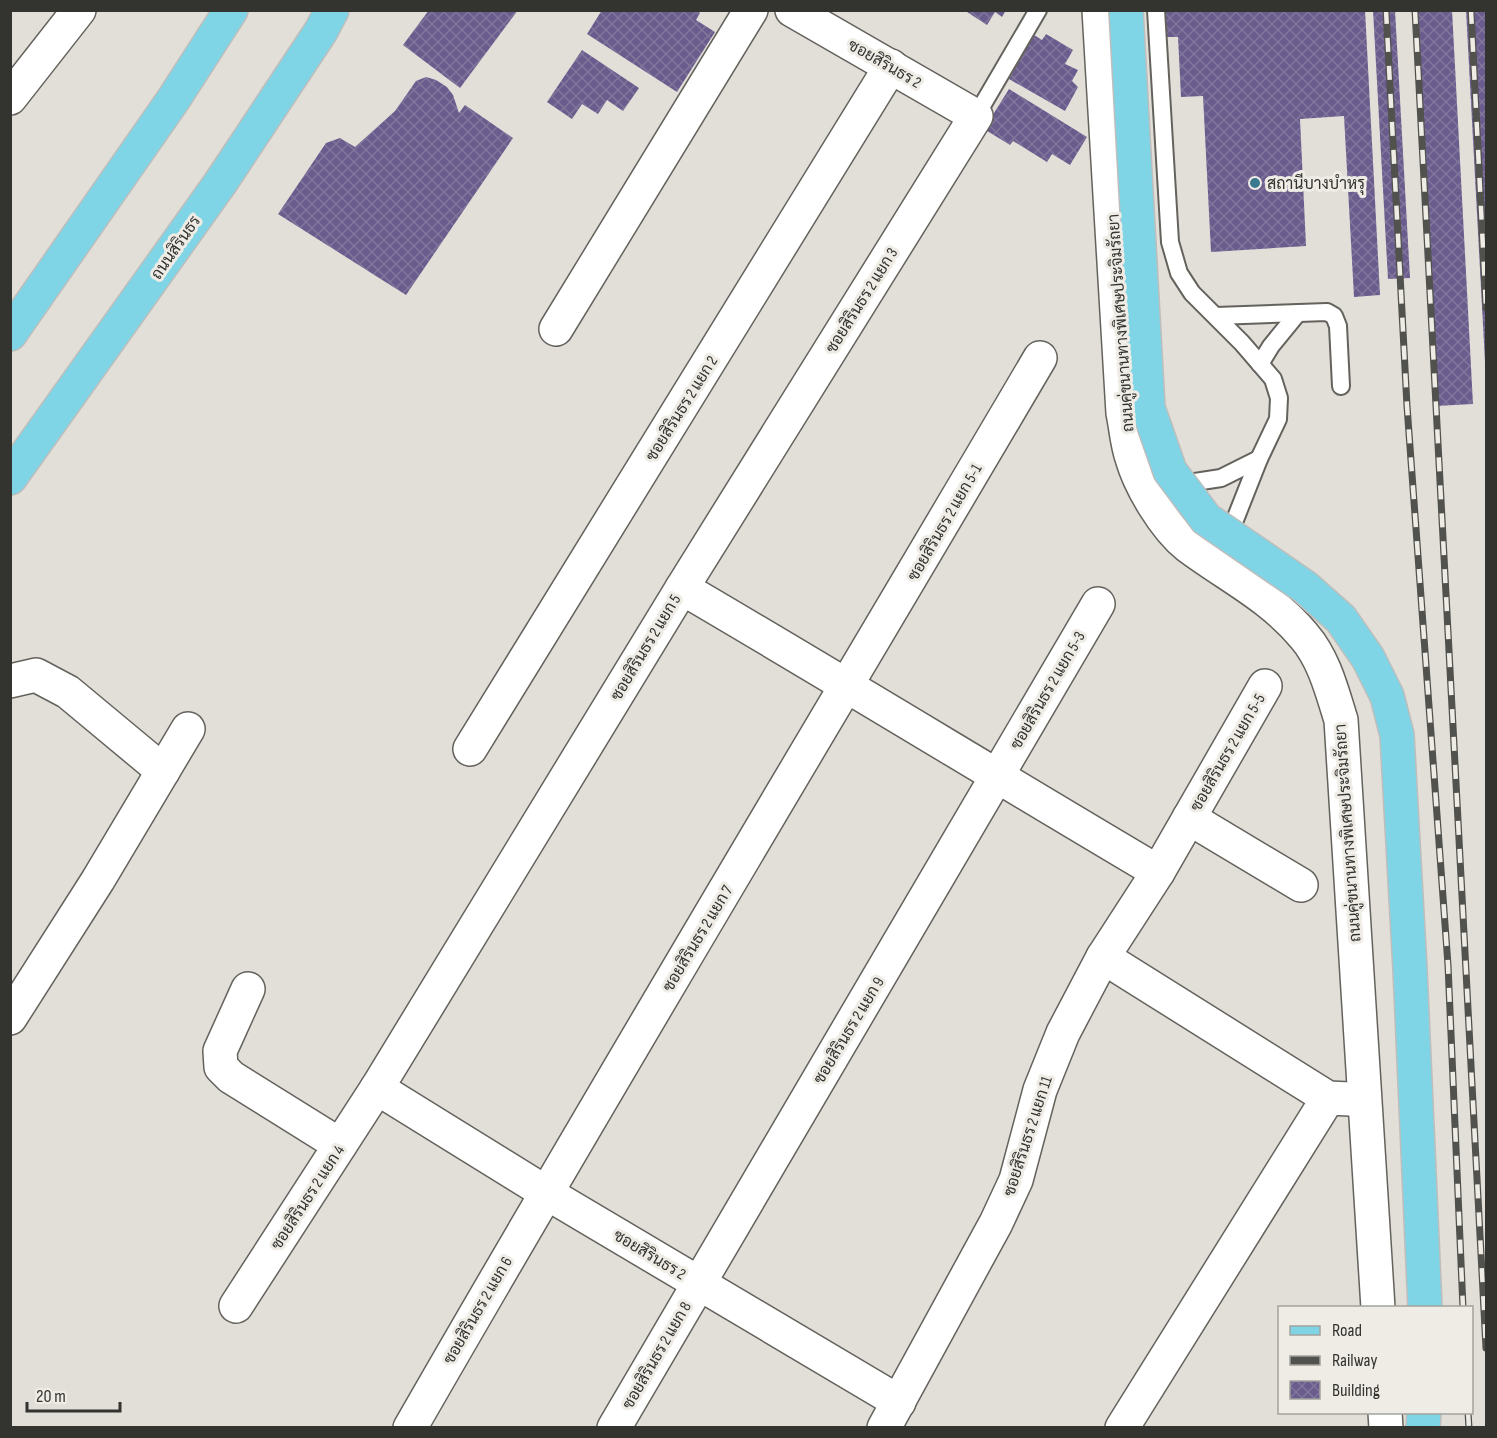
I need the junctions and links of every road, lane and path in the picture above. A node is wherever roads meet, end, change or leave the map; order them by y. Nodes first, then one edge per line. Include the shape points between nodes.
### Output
1 (79, 10) edge
2 (231, 10) edge
3 (332, 10) edge
4 (751, 10) edge
5 (792, 10) edge
6 (1038, 10) edge
7 (1099, 10) edge
8 (1126, 10) edge
9 (1156, 10) edge
10 (891, 66) junction
11 (10, 98) edge
12 (976, 116) junction
13 (1298, 313) junction
14 (1216, 316) junction
15 (556, 329) dead end
16 (10, 334) edge
17 (1040, 358) dead end
18 (1260, 364) junction
19 (1341, 386) dead end
20 (1132, 458) junction
21 (1259, 459) junction
22 (10, 478) edge
23 (1231, 575) junction
24 (682, 588) junction
25 (1098, 604) dead end
26 (10, 681) edge
27 (848, 685) junction
28 (1265, 686) dead end
29 (188, 729) dead end
30 (470, 749) dead end
31 (163, 771) junction
32 (997, 777) junction
33 (1189, 818) junction
34 (1158, 872) junction
35 (1301, 885) dead end
36 (1103, 957) junction
37 (248, 989) dead end
38 (10, 1018) edge
39 (377, 1088) junction
40 (1328, 1098) junction
41 (1364, 1099) junction
42 (340, 1145) junction
43 (545, 1192) junction
44 (698, 1282) junction
45 (236, 1306) dead end
46 (1378, 1306) edge
47 (1425, 1306) edge
48 (892, 1415) edge
49 (410, 1428) edge
50 (614, 1428) edge
51 (1122, 1428) edge

1 - 11 street
2 - 16 main road
3 - 22 main road, ถนนสิรินธร via 221,182
4 - 15 street
5 - 10 street, ซอยสิรินธร 2
6 - 12 lane, ซอยสิรินธร 2 แยก 3
7 - 20 street, ถนนคู่ขนานทางพิเศษประจิมรัถยา via 1123,413
8 - 47 main road, bridge via 1148,408 1170,471 1206,519 1305,587 1341,619 1388,696 1397,735
9 - 14 lane via 1170,242 1179,273 1192,293
10 - 12 street, ซอยสิรินธร 2
10 - 30 street, ซอยสิรินธร 2 แยก 2
12 - 24 street, ซอยสิรินธร 2 แยก 3
13 - 14 lane
13 - 18 lane
13 - 19 lane via 1327,312 1334,316
14 - 18 lane
17 - 27 street, ซอยสิรินธร 2 แยก 5-1
18 - 21 lane via 1273,380 1279,398 1278,419
20 - 21 lane via 1157,477 1182,484 1221,478
20 - 23 street, ถนนคู่ขนานทางพิเศษประจิมรัถยา via 1167,525 1187,545
21 - 23 lane via 1228,535 1226,551
23 - 41 street, ถนนคู่ขนานทางพิเศษประจิมรัถยา via 1275,605 1306,637 1327,674 1341,720
24 - 27 street, ซอยสิรินธร 2 แยก 5
24 - 39 street, ซอยสิรินธร 2 แยก 5
25 - 32 street, ซอยสิรินธร 2 แยก 5-3
26 - 31 street via 36,675 68,692
27 - 32 street, ซอยสิรินธร 2 แยก 5
27 - 43 street, ซอยสิรินธร 2 แยก 7
28 - 33 street, ซอยสิรินธร 2 แยก 5-5
29 - 31 street
31 - 38 street
32 - 34 street, ซอยสิรินธร 2 แยก 5
32 - 44 street, ซอยสิรินธร 2 แยก 9
33 - 34 street, ซอยสิรินธร 2 แยก 5-5
33 - 35 street, ซอยสิรินธร 2 แยก 5-5
34 - 36 street, ซอยสิรินธร 2 แยก 11
36 - 40 street
36 - 48 street, ซอยสิรินธร 2 แยก 11 via 1063,1033 1044,1080 1016,1180
37 - 42 street via 220,1050 221,1066 231,1077
39 - 42 street, ซอยสิรินธร 2 แยก 4
39 - 43 street, ซอยสิรินธร 2
40 - 41 street
40 - 51 street
41 - 46 street, ถนนคู่ขนานทางพิเศษประจิมรัถยา
42 - 45 street, ซอยสิรินธร 2 แยก 4
43 - 44 street, ซอยสิรินธร 2
43 - 49 street, ซอยสิรินธร 2 แยก 6
44 - 48 street, ซอยสิรินธร 2
44 - 50 street, ซอยสิรินธร 2 แยก 8

